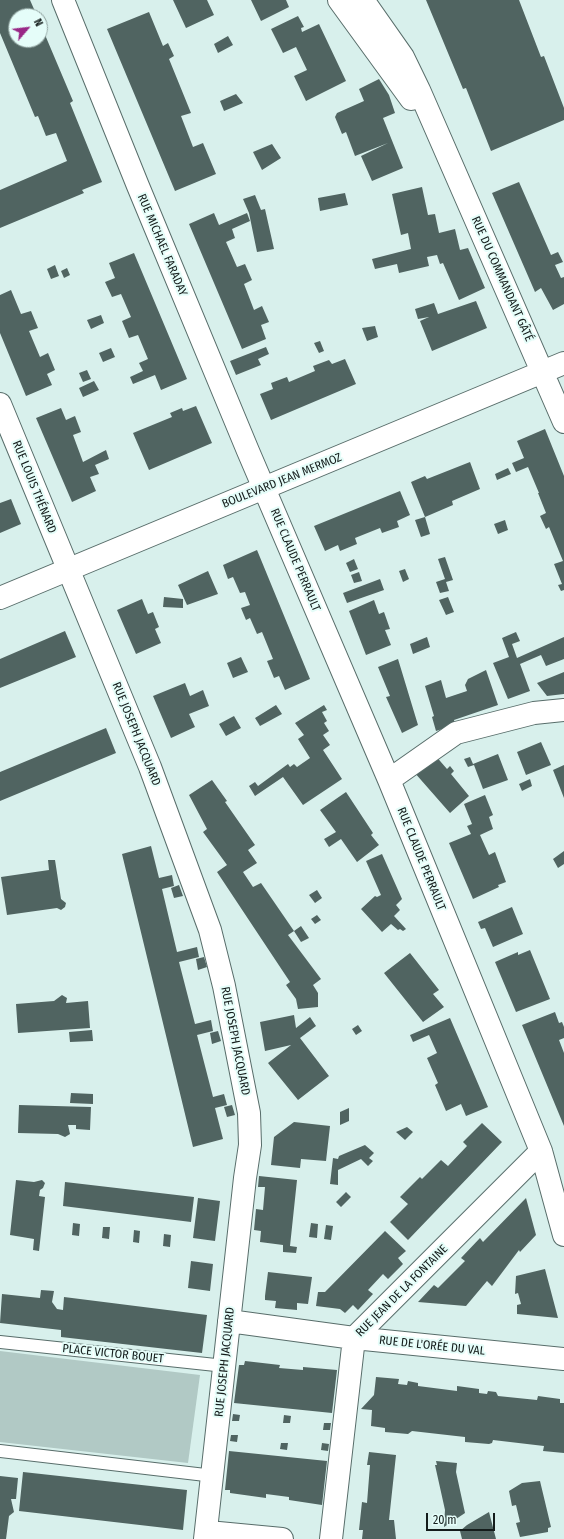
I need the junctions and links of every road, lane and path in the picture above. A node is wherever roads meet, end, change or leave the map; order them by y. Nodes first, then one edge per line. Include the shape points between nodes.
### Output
1 (63, 0) edge
2 (339, 0) edge
3 (363, 0) edge
4 (438, 136) junction
5 (564, 363) edge
6 (543, 372) junction
7 (0, 404) edge
8 (564, 422) edge
9 (264, 488) junction
10 (68, 569) junction
11 (0, 598) edge
12 (564, 710) edge
13 (389, 780) junction
14 (541, 1151) junction
15 (564, 1235) edge
16 (229, 1321) junction
17 (354, 1338) junction
18 (0, 1342) edge
19 (564, 1359) edge
20 (225, 1366) junction
21 (0, 1452) edge
22 (214, 1476) junction
23 (207, 1536) edge
24 (278, 1539) edge
25 (331, 1539) edge

1 - 9 street, RUE MICHAEL FARADAY
2 - 4 street, RUE DU COMMANDANT GÂTÉ
3 - 4 street, RUE DU COMMANDANT GÂTÉ via 403,57
4 - 6 street, RUE DU COMMANDANT GÂTÉ
5 - 6 street, BOULEVARD JEAN MERMOZ
6 - 8 street, RUE DU COMMANDANT GÂTÉ
6 - 9 street, BOULEVARD JEAN MERMOZ
7 - 10 street, RUE LOUIS THÉNARD
9 - 10 street, BOULEVARD JEAN MERMOZ
9 - 13 street, RUE CLAUDE PERRAULT
10 - 11 street, BOULEVARD JEAN MERMOZ
10 - 16 street, RUE JOSEPH JACQUARD via 150,767 210,930 224,986 250,1119 250,1145
12 - 13 street via 534,713 456,733
13 - 14 street, RUE CLAUDE PERRAULT
14 - 15 street, RUE CLAUDE PERRAULT
14 - 17 street, RUE JEAN DE LA FONTAINE
16 - 17 street, RUE DE L'ORÉE DU VAL
16 - 20 street, RUE JOSEPH JACQUARD
17 - 19 street, RUE DE L'ORÉE DU VAL
17 - 25 street, RUE JEAN DE LA FONTAINE
18 - 20 lane, PLACE VICTOR BOUET
20 - 22 street, RUE JOSEPH JACQUARD
21 - 22 lane
22 - 23 street, RUE JOSEPH JACQUARD
23 - 24 street

